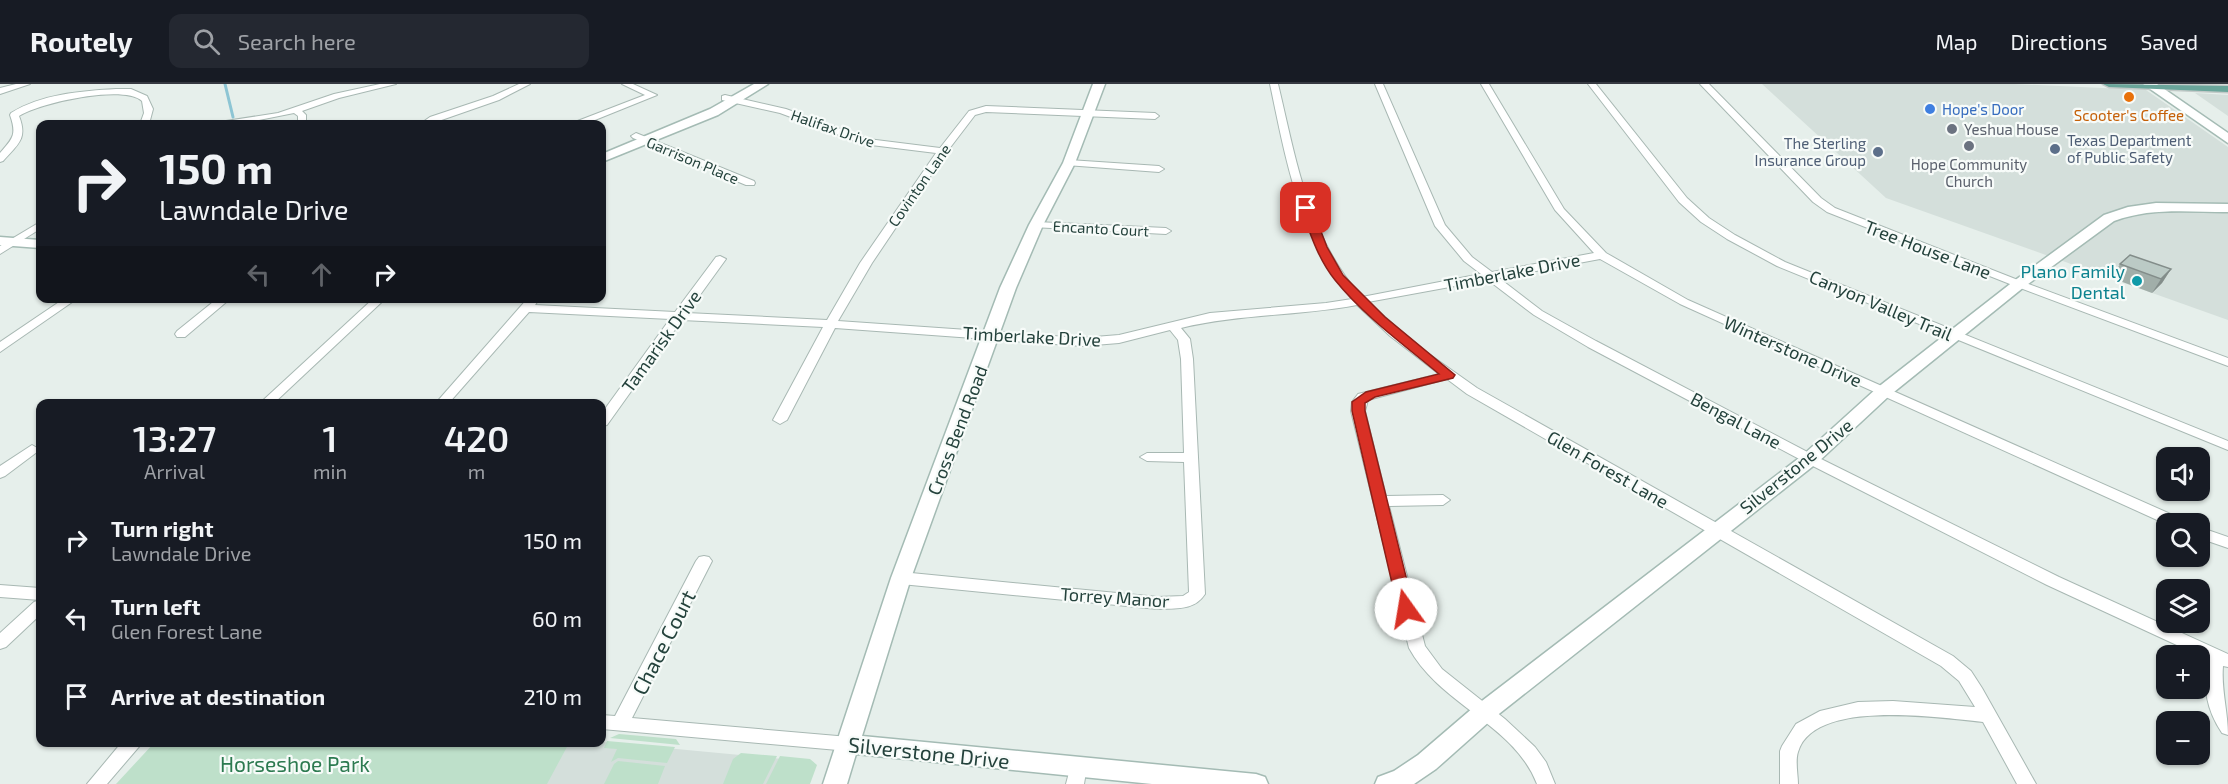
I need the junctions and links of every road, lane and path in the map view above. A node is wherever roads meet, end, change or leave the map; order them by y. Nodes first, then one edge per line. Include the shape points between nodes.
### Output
1 (26, 84) edge
2 (392, 84) edge
3 (526, 84) edge
4 (626, 84) edge
5 (747, 84) edge
6 (762, 84) edge
7 (1099, 84) edge
8 (1274, 84) edge
9 (1379, 84) edge
10 (1485, 84) edge
11 (1592, 84) edge
12 (1704, 84) edge
13 (2109, 84) edge
14 (2150, 85) edge
15 (2167, 85) edge
16 (2228, 89) edge
17 (0, 91) edge
18 (731, 99) junction
19 (296, 110) junction
20 (1088, 114) junction
21 (1155, 116) dead end
22 (146, 120) edge
23 (246, 120) edge
24 (302, 120) edge
25 (433, 120) edge
26 (589, 120) edge
27 (2228, 127) edge
28 (641, 138) junction
29 (2228, 139) edge
30 (606, 149) edge
31 (942, 151) junction
32 (606, 156) edge
33 (0, 159) edge
34 (1069, 163) junction
35 (1159, 169) dead end
36 (750, 183) dead end
37 (2228, 208) edge
38 (1036, 225) junction
39 (1166, 231) dead end
40 (0, 232) edge
41 (34, 234) edge
42 (7, 242) edge
43 (36, 244) edge
44 (0, 251) edge
45 (1602, 255) junction
46 (720, 259) dead end
47 (1488, 276) junction
48 (2019, 284) junction
49 (1361, 301) junction
50 (66, 303) edge
51 (220, 303) edge
52 (376, 303) edge
53 (531, 303) edge
54 (679, 317) junction
55 (831, 324) junction
56 (1172, 325) junction
57 (181, 334) dead end
58 (993, 335) junction
59 (1956, 336) junction
60 (0, 348) edge
61 (2228, 362) edge
62 (1448, 375) junction
63 (1883, 392) junction
64 (270, 399) edge
65 (445, 399) edge
66 (606, 417) edge
67 (780, 420) dead end
68 (2228, 446) edge
69 (32, 449) dead end
70 (1148, 457) dead end
71 (1192, 458) junction
72 (1810, 459) junction
73 (0, 473) edge
74 (1443, 500) dead end
75 (1382, 501) junction
76 (2156, 514) edge
77 (1716, 530) junction
78 (2210, 536) edge
79 (2228, 543) edge
80 (704, 561) dead end
81 (901, 578) junction
82 (0, 591) edge
83 (36, 594) edge
84 (36, 610) edge
85 (0, 643) edge
86 (2222, 659) edge
87 (1482, 714) junction
88 (1987, 715) junction
89 (606, 722) edge
90 (620, 723) junction
91 (2228, 728) edge
92 (849, 744) junction
93 (129, 747) edge
94 (1077, 775) edge
95 (96, 784) edge
96 (835, 784) edge
97 (1256, 784) edge
98 (1387, 784) edge
99 (1546, 784) edge
100 (1789, 784) edge
101 (2027, 784) edge

1 - 17 street
2 - 19 street
3 - 25 street
4 - 26 street via 653,95
5 - 18 street
6 - 18 street
7 - 20 street, Cross Bend Road
8 - 49 street, Glen Forest Lane via 1312,226 1330,264
9 - 47 street, Bengal Lane via 1440,226
10 - 45 street, Winterstone Drive via 1560,210
11 - 59 street, Canyon Valley Trail via 1683,200 1718,229 1781,264
12 - 48 street, Tree House Lane via 1831,210
13 - 14 main road
14 - 15 main road
14 - 29 street
15 - 16 main road
15 - 27 street
18 - 28 street via 696,120
18 - 31 street, Halifax Drive via 783,111 866,142
19 - 23 street
19 - 24 street
20 - 21 street, Covinton Lane
20 - 31 street, Covinton Lane via 980,110 972,113
20 - 34 street, Cross Bend Road
22 - 33 street via 146,101 133,92 33,104 13,117 19,128 18,138
28 - 30 street
28 - 32 street
28 - 36 street, Garrison Place
31 - 55 street, Covinton Lane via 866,263
34 - 35 street
34 - 38 street, Cross Bend Road
37 - 48 street, Silverstone Drive via 2156,207 2118,214
38 - 39 street, Encanto Court
38 - 58 street, Cross Bend Road via 1008,288
40 - 41 street
41 - 42 street
42 - 43 street
42 - 44 street
45 - 47 street, Timberlake Drive
45 - 63 street, Winterstone Drive via 1684,302
46 - 54 street, Tamarisk Drive
47 - 49 street, Timberlake Drive
47 - 72 street, Bengal Lane via 1562,328
48 - 59 street, Silverstone Drive
48 - 61 street, Tree House Lane
49 - 56 street, Timberlake Drive via 1306,311 1210,317
49 - 62 street, Glen Forest Lane
50 - 60 street
51 - 57 street
52 - 64 street
53 - 54 street, Timberlake Drive
53 - 65 street
54 - 55 street, Timberlake Drive
54 - 66 street, Tamarisk Drive
55 - 58 street, Timberlake Drive
55 - 67 street, Covinton Lane
56 - 58 street, Timberlake Drive via 1103,341
56 - 71 street, Torrey Manor via 1184,339 1188,359
58 - 81 street, Cross Bend Road
59 - 63 street, Silverstone Drive
59 - 68 street, Canyon Valley Trail
62 - 75 street via 1371,394 1359,402 1358,411
62 - 77 street, Glen Forest Lane
63 - 72 street, Silverstone Drive
63 - 76 street, Winterstone Drive
69 - 73 street
70 - 71 street
71 - 81 street, Torrey Manor via 1198,581 1197,594 1187,602 1158,603
72 - 77 street, Silverstone Drive
72 - 86 street, Bengal Lane via 2054,581
74 - 75 street
75 - 87 street via 1417,648 1435,674
77 - 87 street, Silverstone Drive
77 - 88 street, Glen Forest Lane via 1947,661 1965,676
78 - 79 street
80 - 90 street, Chace Court
81 - 92 street, Cross Bend Road
82 - 83 street
84 - 85 street
86 - 91 street via 2212,679 2213,699
87 - 98 street, Silverstone Drive via 1427,762
87 - 99 street via 1513,735 1538,762
88 - 100 street via 1883,709 1829,713 1814,720 1794,738 1787,757
88 - 101 street, Glen Forest Lane
89 - 90 street, Silverstone Drive
90 - 92 street, Silverstone Drive
92 - 94 street, Silverstone Drive
92 - 96 street, Cross Bend Road
93 - 95 street
94 - 97 street, Silverstone Drive

